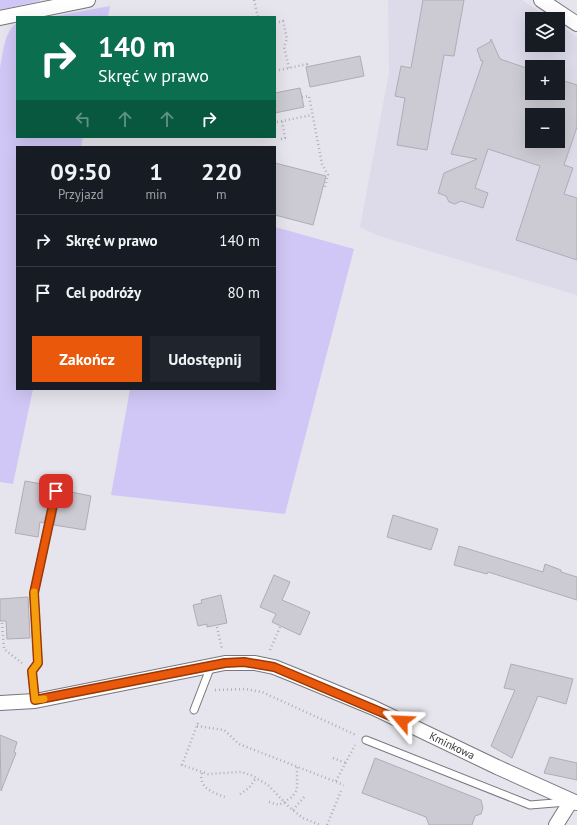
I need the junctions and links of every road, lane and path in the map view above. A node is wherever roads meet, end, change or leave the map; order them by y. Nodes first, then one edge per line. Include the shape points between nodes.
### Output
1 (88, 0) edge
2 (254, 0) edge
3 (541, 0) edge
4 (258, 16) edge
5 (0, 18) edge
6 (276, 23) edge
7 (577, 24) edge
8 (306, 61) dead end
9 (289, 68) junction
10 (276, 71) edge
11 (302, 97) dead end
12 (312, 115) junction
13 (282, 121) junction
14 (277, 122) dead end
15 (281, 139) dead end
16 (323, 186) dead end
17 (56, 491) dead end
18 (2, 623) dead end
19 (217, 627) dead end
20 (280, 627) dead end
21 (218, 631) dead end
22 (263, 665) junction
23 (211, 666) junction
24 (23, 670) dead end
25 (210, 690) dead end
26 (35, 700) junction
27 (0, 703) edge
28 (194, 710) dead end
29 (199, 719) dead end
30 (197, 726) junction
31 (363, 738) joint
32 (356, 743) dead end
33 (333, 758) dead end
34 (346, 763) junction
35 (297, 766) junction
36 (202, 773) junction
37 (256, 778) junction
38 (336, 782) junction
39 (344, 785) dead end
40 (341, 791) dead end
41 (240, 794) dead end
42 (225, 796) dead end
43 (304, 796) dead end
44 (269, 802) dead end
45 (284, 802) junction
46 (571, 805) edge
47 (292, 810) junction
48 (320, 825) edge
49 (327, 825) edge
50 (556, 825) edge

1 - 5 street
2 - 4 path
3 - 7 street
6 - 9 path via 283,21 287,39 284,47
8 - 9 path via 307,64
9 - 10 path
11 - 12 path via 309,96
12 - 13 path
12 - 16 path via 322,164 328,175 325,187
13 - 14 path
13 - 15 path via 285,138
17 - 26 lane via 34,593 38,663 32,671
18 - 24 path via 4,650 23,664
19 - 21 path
20 - 22 path
22 - 23 street, Kminkowa via 234,662
22 - 46 street, Kminkowa via 374,708
23 - 26 street, Kminkowa
23 - 28 lane
25 - 31 path via 245,689 262,692
26 - 27 street, Kminkowa
29 - 30 path
30 - 35 path via 224,730 239,744
30 - 36 path via 182,765
31 - 46 lane via 530,806
32 - 34 path
33 - 34 path
34 - 38 path
35 - 38 path
35 - 45 path via 296,794
36 - 37 path via 241,772
36 - 42 path via 202,781 208,790
37 - 41 path via 249,788
37 - 45 path via 268,785
38 - 39 path
40 - 49 path
43 - 47 path
44 - 45 path via 275,805
45 - 47 path
46 - 50 street
47 - 48 path

